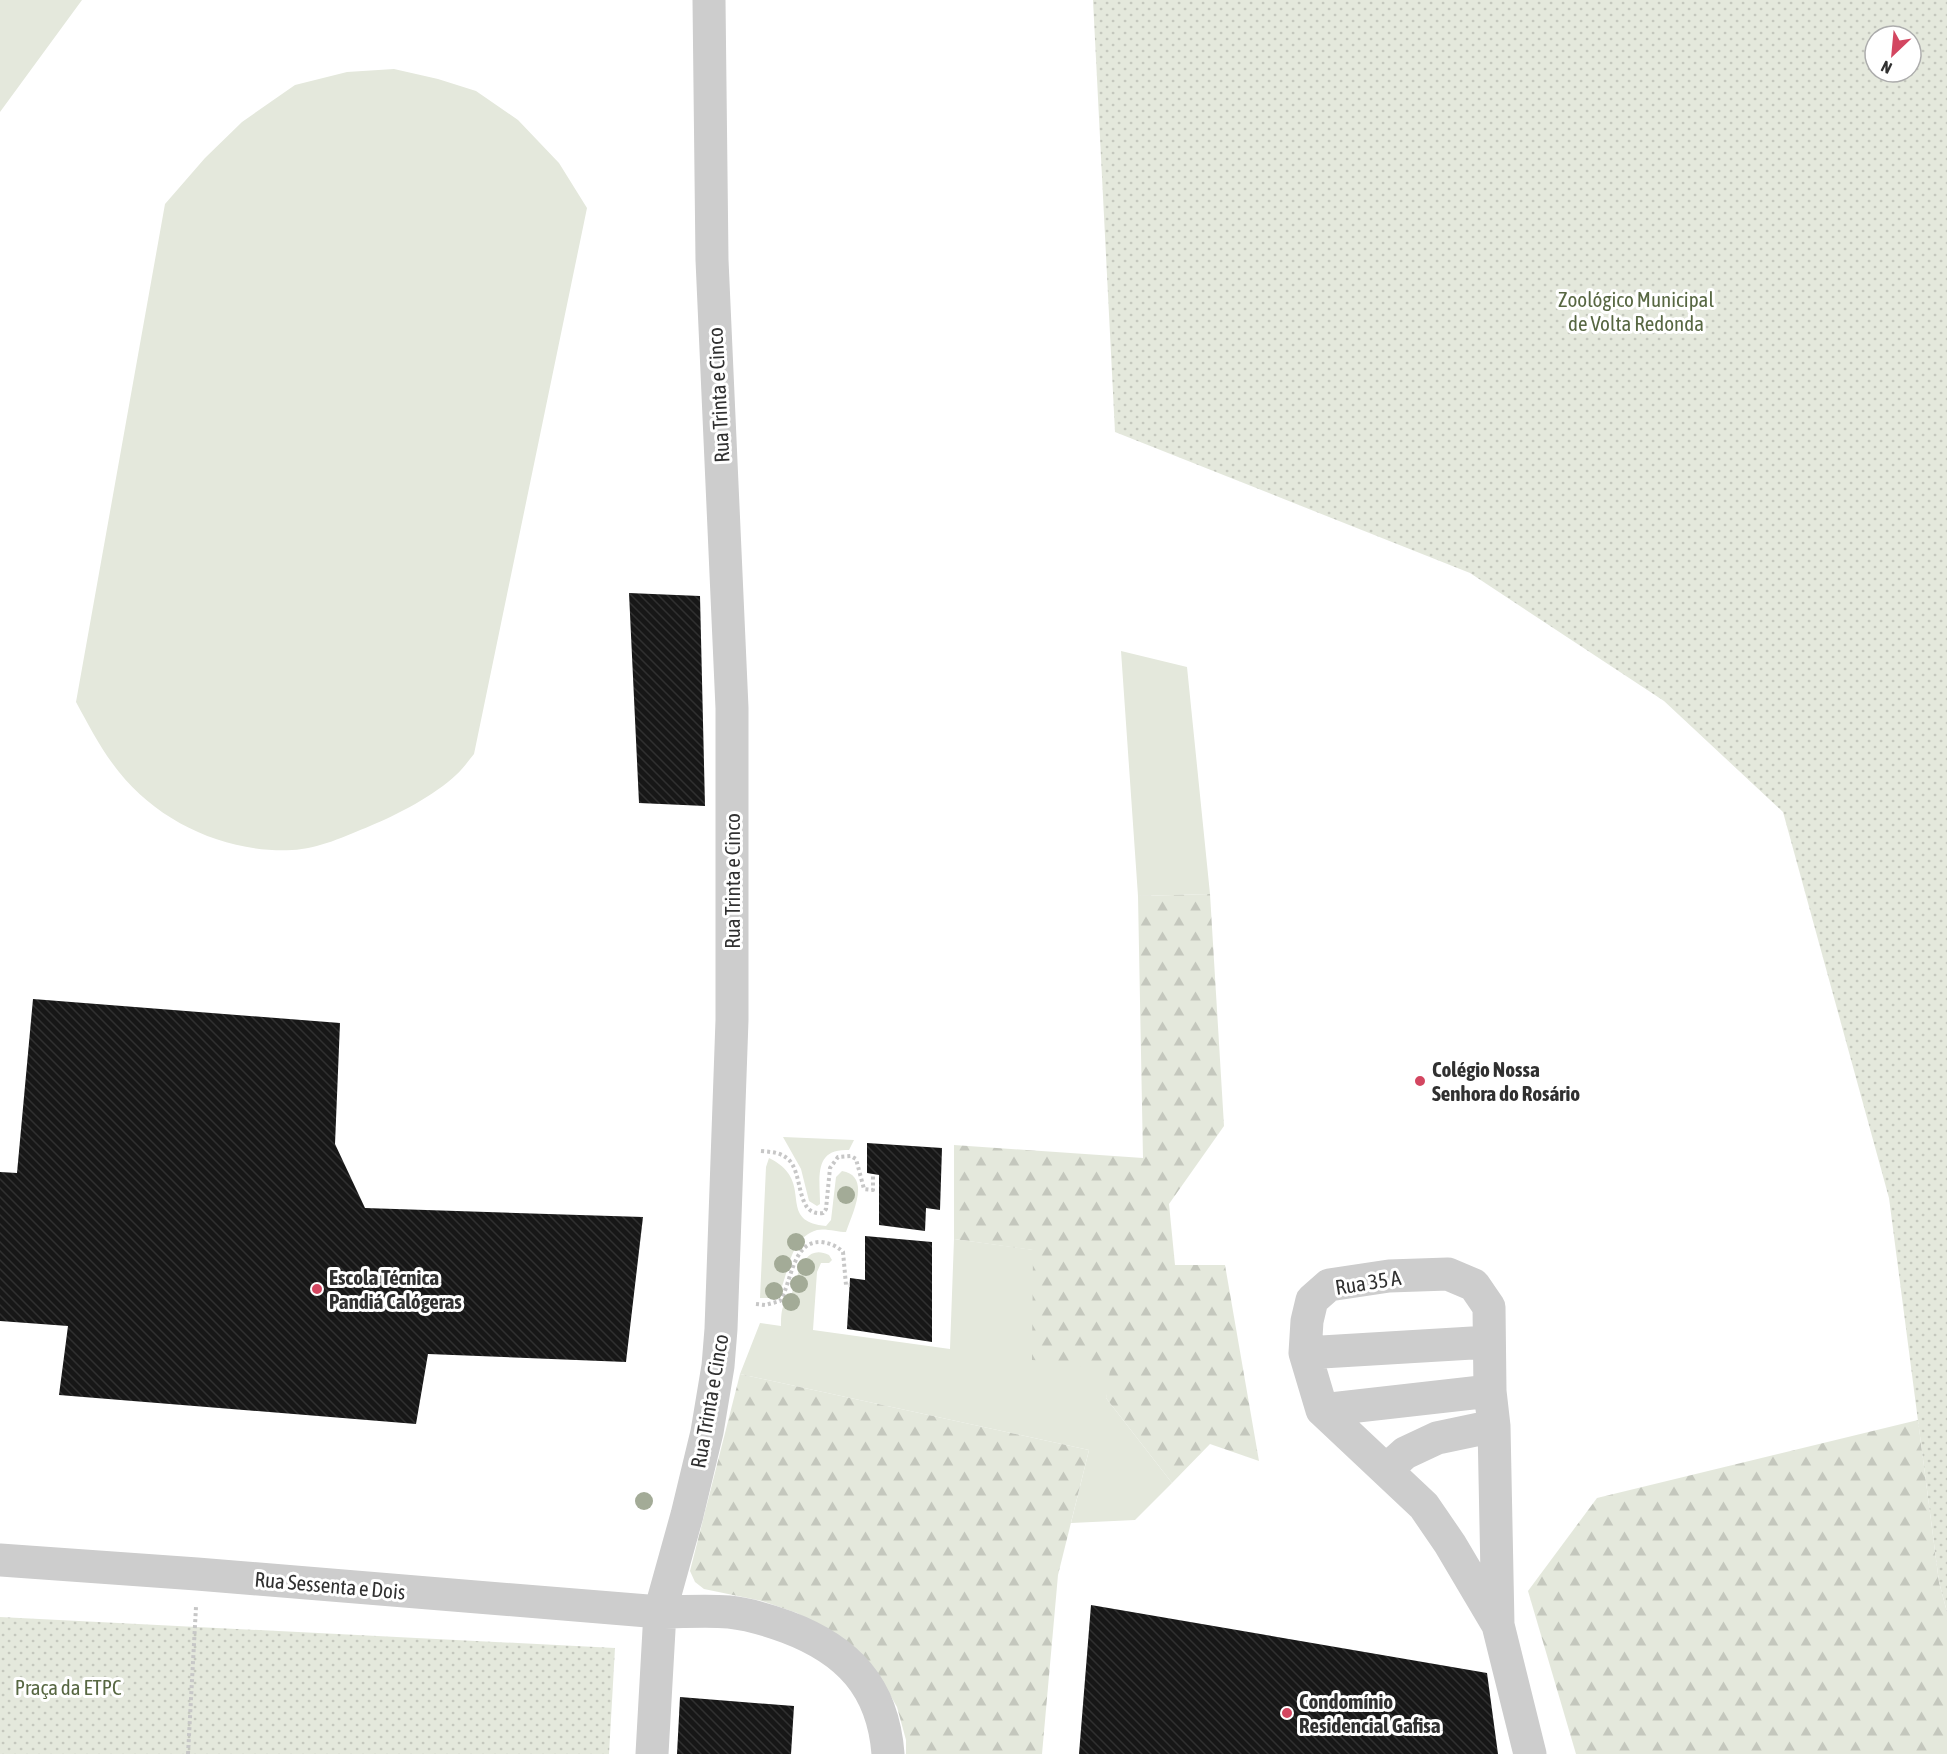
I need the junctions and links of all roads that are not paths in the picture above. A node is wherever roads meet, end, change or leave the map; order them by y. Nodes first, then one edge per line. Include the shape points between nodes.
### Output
1 (709, 0) edge
2 (1489, 1342) junction
3 (1305, 1353) junction
4 (1490, 1391) junction
5 (1322, 1410) junction
6 (1494, 1426) junction
7 (1386, 1470) junction
8 (0, 1560) edge
9 (660, 1612) junction
10 (1498, 1625) junction
11 (652, 1754) edge
12 (888, 1754) edge
13 (1530, 1754) edge

1 - 9 street, Rua Trinta e Cinco via 712,260 732,708 732,1020 722,1300 714,1399
2 - 3 street
2 - 3 street, Rua 35 A via 1489,1307 1474,1285 1448,1274 1389,1276 1329,1285 1312,1300
2 - 4 street, Rua 35 A
3 - 5 street, Rua 35 A
4 - 5 street
4 - 6 street, Rua 35 A
5 - 7 street, Rua 35 A
6 - 7 street via 1437,1438 1405,1453
6 - 10 street, Rua 35 A
7 - 10 street, Rua 35 A via 1424,1506
8 - 9 street, Rua Sessenta e Dois
9 - 11 street, Rua Trinta e Cinco
9 - 12 street, Rua Sessenta e Dois via 742,1614 819,1641 849,1662 863,1678 880,1710
10 - 13 street, Rua 35 A

